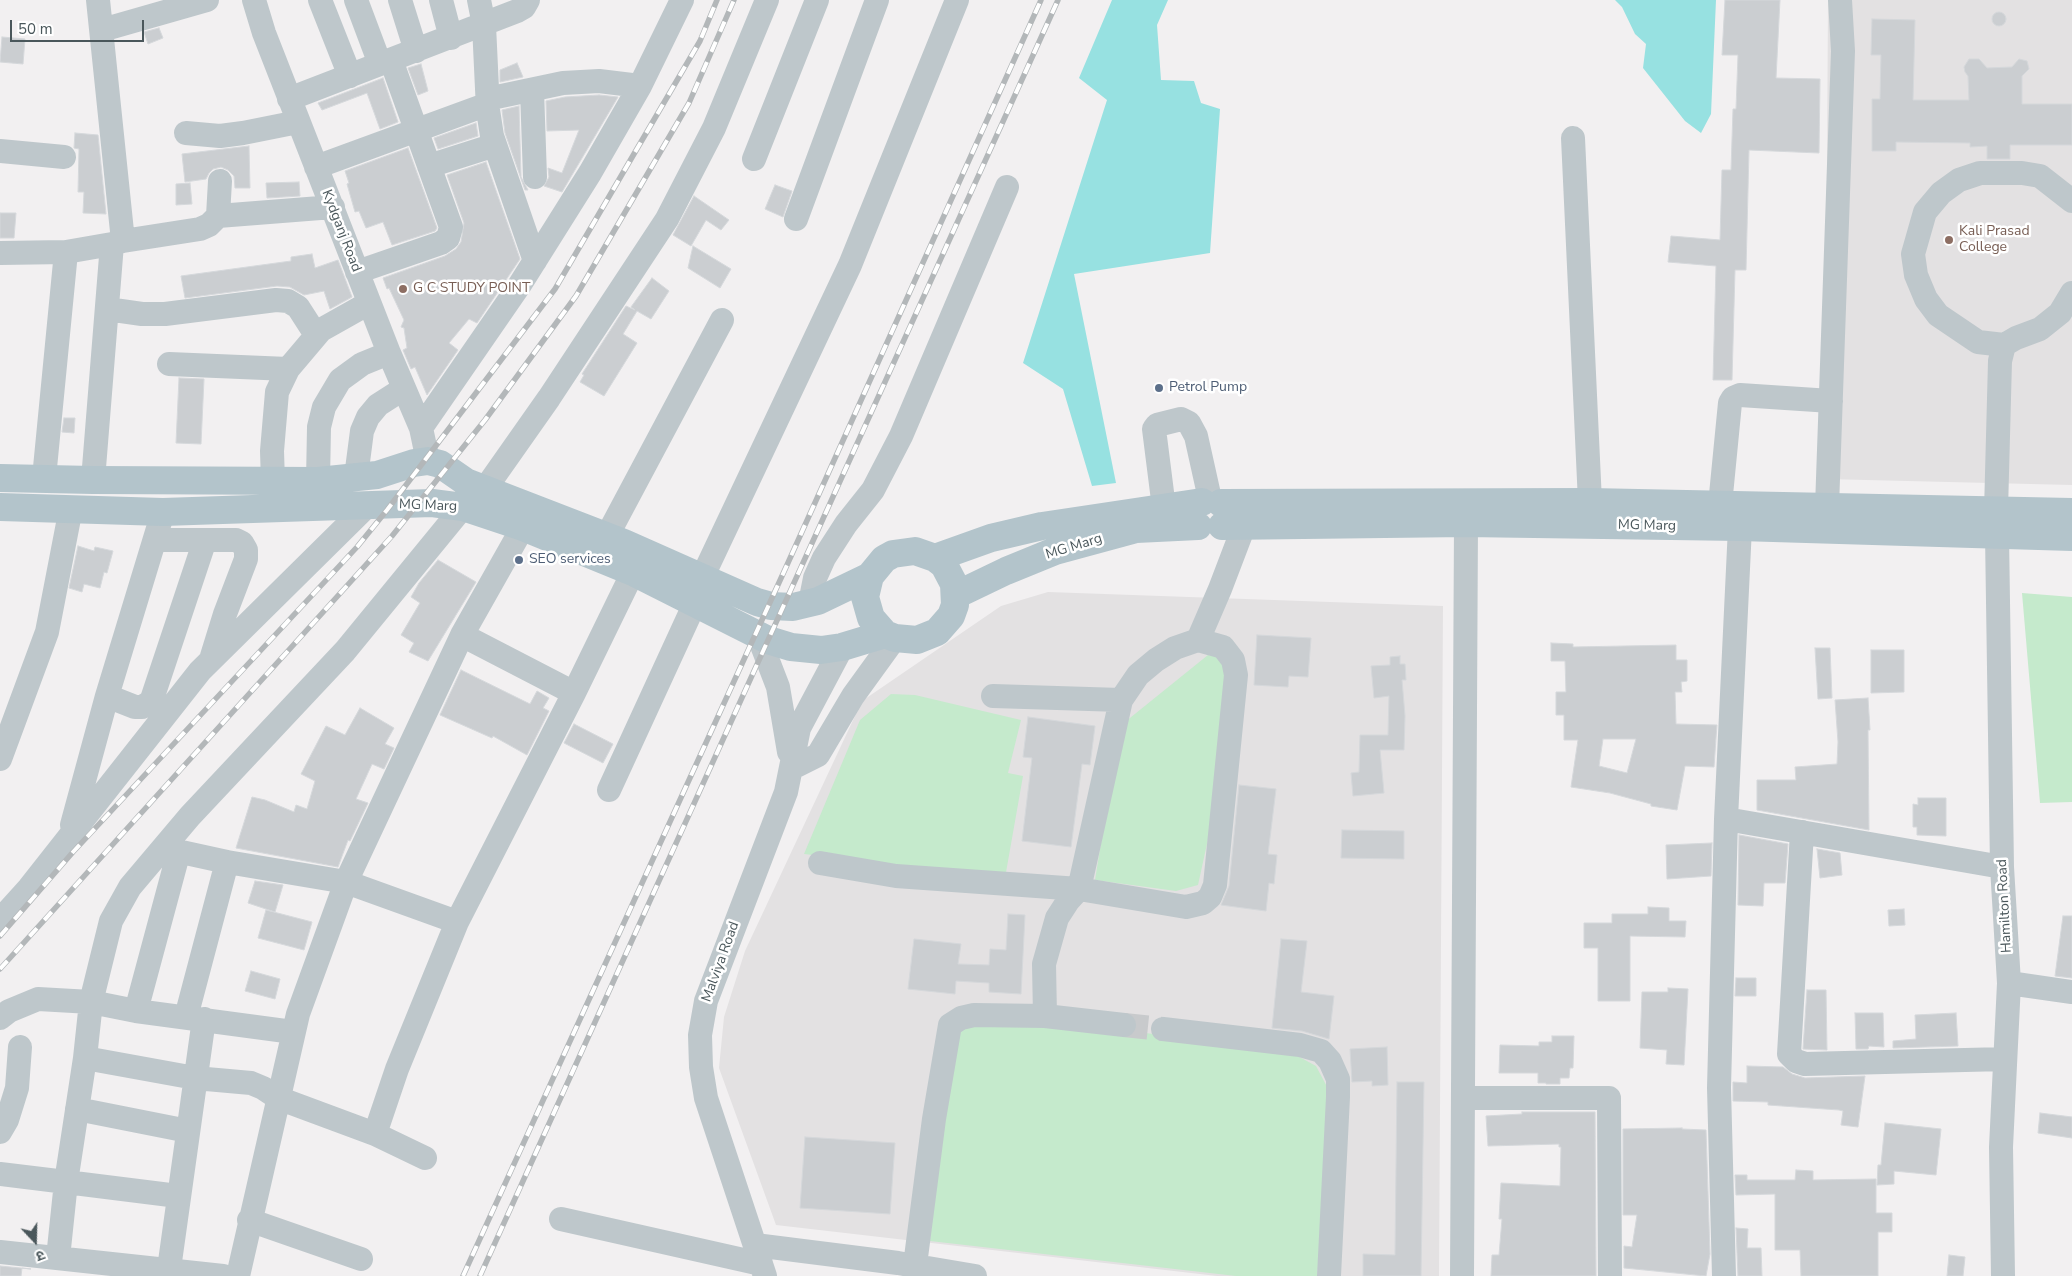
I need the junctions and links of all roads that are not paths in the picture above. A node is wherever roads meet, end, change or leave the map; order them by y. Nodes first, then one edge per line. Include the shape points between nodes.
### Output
1 (98, 0) edge
2 (207, 0) edge
3 (254, 0) edge
4 (320, 0) edge
5 (356, 0) edge
6 (400, 0) edge
7 (440, 0) edge
8 (479, 0) edge
9 (528, 0) edge
10 (682, 0) edge
11 (767, 0) edge
12 (817, 0) edge
13 (877, 0) edge
14 (957, 0) edge
15 (1840, 0) edge
16 (484, 25) junction
17 (102, 30) junction
18 (451, 38) junction
19 (416, 51) junction
20 (386, 62) junction
21 (350, 76) junction
22 (640, 86) junction
23 (532, 90) junction
24 (290, 99) junction
25 (487, 102) junction
26 (298, 122) junction
27 (416, 130) junction
28 (186, 133) dead end
29 (1573, 138) dead end
30 (495, 145) junction
31 (0, 151) edge
32 (64, 157) dead end
33 (754, 159) dead end
34 (430, 166) junction
35 (316, 167) junction
36 (535, 177) dead end
37 (220, 181) dead end
38 (1007, 187) dead end
39 (2072, 201) edge
40 (333, 207) junction
41 (218, 216) junction
42 (796, 219) dead end
43 (117, 242) junction
44 (66, 252) junction
45 (0, 253) edge
46 (535, 261) junction
47 (357, 272) junction
48 (2072, 293) edge
49 (369, 302) junction
50 (107, 309) junction
51 (722, 320) dead end
52 (316, 335) junction
53 (2004, 345) junction
54 (389, 354) junction
55 (169, 364) dead end
56 (288, 369) junction
57 (403, 389) junction
58 (1831, 401) junction
59 (421, 428) junction
60 (428, 462) junction
61 (356, 477) junction
62 (0, 478) edge
63 (44, 478) junction
64 (93, 480) junction
65 (318, 481) junction
66 (273, 482) junction
67 (485, 489) junction
68 (1590, 502) junction
69 (368, 505) junction
70 (1720, 505) junction
71 (0, 507) edge
72 (463, 507) junction
73 (1827, 507) junction
74 (71, 508) junction
75 (1164, 508) junction
76 (163, 512) junction
77 (2072, 512) edge
78 (1216, 514) junction
79 (1466, 523) junction
80 (1997, 523) junction
81 (523, 527) junction
82 (1740, 527) junction
83 (607, 536) junction
84 (2072, 537) edge
85 (154, 540) junction
86 (205, 540) junction
87 (935, 558) junction
88 (633, 572) junction
89 (870, 576) junction
90 (698, 590) junction
91 (956, 594) junction
92 (810, 602) junction
93 (462, 635) junction
94 (758, 635) junction
95 (890, 636) junction
96 (1198, 640) junction
97 (842, 647) junction
98 (211, 660) junction
99 (574, 693) junction
100 (107, 696) junction
101 (994, 696) dead end
102 (1121, 700) junction
103 (2, 745) edge
104 (792, 768) junction
105 (610, 790) dead end
106 (1726, 819) junction
107 (1802, 832) junction
108 (69, 836) junction
109 (171, 849) junction
110 (227, 862) junction
111 (820, 863) dead end
112 (2002, 867) junction
113 (346, 882) junction
114 (1079, 889) junction
115 (2, 915) edge
116 (458, 922) junction
117 (2009, 983) junction
118 (2072, 992) edge
119 (91, 1002) junction
120 (136, 1011) junction
121 (1045, 1016) junction
122 (0, 1018) edge
123 (195, 1018) junction
124 (1124, 1025) tunnel mouth
125 (1163, 1029) tunnel mouth
126 (294, 1032) junction
127 (20, 1047) dead end
128 (85, 1058) junction
129 (2005, 1060) junction
130 (194, 1078) junction
131 (278, 1098) junction
132 (1463, 1098) junction
133 (77, 1109) junction
134 (188, 1131) junction
135 (0, 1132) edge
136 (375, 1134) junction
137 (425, 1158) dead end
138 (0, 1174) edge
139 (66, 1182) junction
140 (178, 1196) junction
141 (561, 1219) dead end
142 (249, 1220) junction
143 (0, 1252) edge
144 (58, 1258) junction
145 (361, 1260) dead end
146 (761, 1262) edge
147 (915, 1266) junction
148 (168, 1273) edge
149 (223, 1276) edge
150 (238, 1276) edge
151 (975, 1276) edge
152 (1329, 1276) edge
153 (1462, 1276) edge
154 (1610, 1276) edge
155 (1724, 1276) edge
156 (2002, 1276) edge

1 - 17 street
2 - 17 street
3 - 24 street, Kydganj Road
4 - 21 street
5 - 20 street
6 - 19 street
7 - 18 street
8 - 16 street
9 - 16 street via 517,12
10 - 22 street
11 - 67 street via 714,128 667,219
12 - 33 street
13 - 42 street
14 - 90 street via 850,265
15 - 58 street via 1843,51
16 - 18 street
16 - 25 street
17 - 43 street
18 - 19 street
19 - 20 street
20 - 21 street
20 - 27 street
21 - 24 street
22 - 23 street via 564,83
22 - 46 street
23 - 25 street
23 - 36 street
24 - 26 street, Kydganj Road
25 - 27 street
25 - 30 street
26 - 28 street via 220,136
26 - 35 street, Kydganj Road
27 - 34 street
27 - 35 street
29 - 68 street
30 - 34 street
30 - 46 street
31 - 32 street
34 - 47 street via 451,227 448,238
35 - 40 street, Kydganj Road
37 - 41 street
38 - 92 street via 901,436 873,490 824,558 815,578
39 - 53 street via 2040,176 1980,173 1960,180 1941,193 1926,212 1913,254 1916,275 1926,299 1938,315 1978,342
40 - 41 street
40 - 47 street, Kydganj Road
41 - 43 street via 200,229
43 - 44 street
43 - 50 street
44 - 45 street
44 - 63 street
46 - 59 street
47 - 49 street, Kydganj Road
48 - 53 street via 2060,313 2040,329
49 - 52 street
49 - 54 street, Kydganj Road
50 - 52 street via 165,314 288,301 298,308
50 - 64 street
51 - 83 street
52 - 56 street
53 - 80 street, Hamilton Road via 2000,360
54 - 57 street, Kydganj Road
54 - 65 street via 362,364 340,380 324,407 319,427
55 - 56 street
56 - 66 street via 277,392
57 - 59 street, Kydganj Road
57 - 61 street via 378,405 368,417 362,431
58 - 70 street via 1740,395 1733,398
58 - 73 street
59 - 60 street, Kydganj Road
60 - 61 main road
60 - 67 main road, MG Marg via 440,464 466,482
61 - 65 main road
62 - 63 main road
63 - 64 main road
64 - 66 main road
65 - 66 main road
67 - 83 main road, MG Marg
68 - 70 main road
68 - 78 main road
69 - 72 main road, MG Marg via 432,503
69 - 76 main road, MG Marg
69 - 98 street
70 - 73 main road
71 - 74 main road, MG Marg
72 - 81 main road, MG Marg
72 - 109 street via 345,651 190,816
73 - 80 main road
74 - 76 main road, MG Marg
74 - 103 street via 47,632
75 - 78 main road
75 - 78 street via 1154,430 1158,425 1181,419 1189,423 1196,436
75 - 87 main road via 1042,526 991,538
76 - 85 street
77 - 80 main road
78 - 79 main road, MG Marg
78 - 91 main road, MG Marg via 1136,529 1055,551
78 - 96 street via 1220,589
79 - 82 main road, MG Marg
79 - 132 street
80 - 82 main road, MG Marg
80 - 84 main road, MG Marg
80 - 112 street, Hamilton Road
81 - 88 main road, MG Marg
81 - 93 street
82 - 106 street
83 - 90 main road, MG Marg
85 - 86 street
85 - 100 street
86 - 98 street via 236,540 246,550 246,559
86 - 100 street via 152,699 142,707 135,707
87 - 89 main road via 915,551 899,552 884,559
87 - 91 main road via 950,574
88 - 90 main road, MG Marg
88 - 99 street
89 - 92 main road, MG Marg
89 - 95 main road via 866,608 871,618
90 - 92 main road, MG Marg via 771,606 793,607
90 - 94 main road, MG Marg
90 - 105 street
91 - 95 main road via 951,616 937,632 917,640
93 - 99 street
93 - 113 street
94 - 97 main road, MG Marg via 791,647 821,650
94 - 104 street via 778,687
95 - 97 main road, MG Marg
95 - 104 street via 818,755
96 - 102 street via 1175,648 1156,660 1138,675
96 - 114 street via 1223,647 1233,660 1236,675 1215,885 1210,897 1186,907
97 - 104 street, Malviya Road via 799,728
98 - 108 street
99 - 116 street
100 - 108 street
101 - 102 street
102 - 114 street
104 - 146 street, Malviya Road via 786,792 706,1001 700,1035 706,1098
106 - 107 street
106 - 155 street via 1719,1088
107 - 112 street
107 - 129 street via 1789,1054 1805,1064
108 - 115 street via 29,888
109 - 110 street
109 - 119 street via 130,887 111,921
109 - 120 street
110 - 113 street
110 - 123 street
111 - 114 street via 896,876
112 - 117 street, Hamilton Road
113 - 116 street
113 - 126 street
114 - 121 street via 1057,918 1044,964
116 - 136 street via 397,1069
117 - 118 street
117 - 129 street, Hamilton Road
119 - 120 street
119 - 122 street via 38,999
119 - 128 street
120 - 123 street
121 - 124 street
121 - 147 street via 974,1015 950,1025
123 - 126 street
123 - 130 street
125 - 152 street via 1300,1045 1321,1051 1330,1061 1338,1079 1338,1097
126 - 131 street
127 - 135 street via 17,1088
128 - 130 street
128 - 133 street
129 - 156 street, Hamilton Road via 2001,1147
130 - 131 street via 251,1083
130 - 134 street
131 - 136 street
131 - 142 street
132 - 153 street
132 - 154 street via 1609,1098
133 - 134 street
133 - 139 street
134 - 140 street
136 - 137 street
138 - 139 street
139 - 140 street
139 - 144 street
140 - 148 street
141 - 146 street
142 - 145 street
142 - 150 street
143 - 144 street
144 - 148 street
146 - 147 street
147 - 151 street
148 - 149 street

